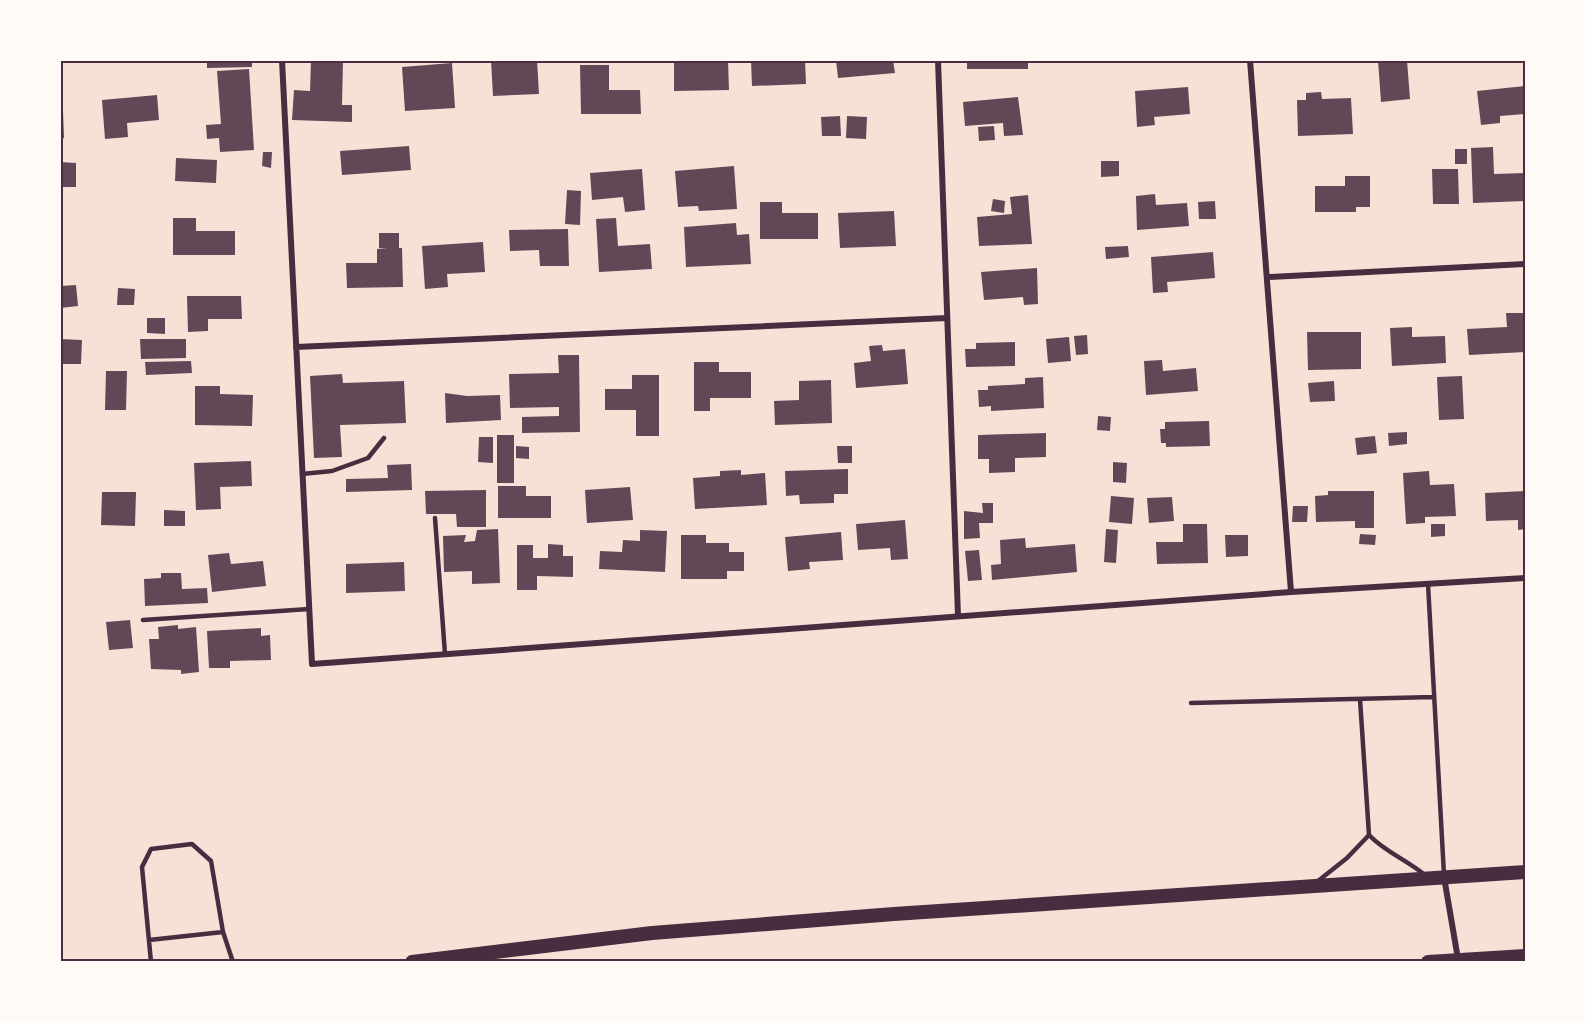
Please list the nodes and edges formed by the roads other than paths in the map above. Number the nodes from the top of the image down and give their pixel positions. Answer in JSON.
{"nodes":[{"id":1,"x":282,"y":60,"type":"edge"},
{"id":2,"x":938,"y":60,"type":"edge"},
{"id":3,"x":1250,"y":60,"type":"edge"},
{"id":4,"x":1525,"y":264,"type":"edge"},
{"id":5,"x":1268,"y":277,"type":"junction"},
{"id":6,"x":947,"y":318,"type":"junction"},
{"id":7,"x":296,"y":347,"type":"junction"},
{"id":8,"x":384,"y":438,"type":"dead end"},
{"id":9,"x":302,"y":474,"type":"junction"},
{"id":10,"x":435,"y":518,"type":"dead end"},
{"id":11,"x":1525,"y":578,"type":"edge"},
{"id":12,"x":1428,"y":584,"type":"junction"},
{"id":13,"x":1292,"y":591,"type":"junction"},
{"id":14,"x":309,"y":609,"type":"junction"},
{"id":15,"x":958,"y":616,"type":"junction"},
{"id":16,"x":143,"y":620,"type":"dead end"},
{"id":17,"x":445,"y":654,"type":"junction"},
{"id":18,"x":1434,"y":697,"type":"junction"},
{"id":19,"x":1360,"y":699,"type":"junction"},
{"id":20,"x":1191,"y":703,"type":"dead end"},
{"id":21,"x":1369,"y":835,"type":"junction"},
{"id":22,"x":1525,"y":872,"type":"edge"},
{"id":23,"x":1444,"y":877,"type":"junction"},
{"id":24,"x":1429,"y":878,"type":"junction"},
{"id":25,"x":1314,"y":885,"type":"junction"},
{"id":26,"x":223,"y":932,"type":"junction"},
{"id":27,"x":149,"y":940,"type":"junction"},
{"id":28,"x":1525,"y":956,"type":"edge"},
{"id":29,"x":1502,"y":960,"type":"edge"},
{"id":30,"x":1458,"y":961,"type":"edge"},
{"id":31,"x":151,"y":962,"type":"edge"},
{"id":32,"x":233,"y":962,"type":"edge"},
{"id":33,"x":412,"y":962,"type":"edge"},
{"id":34,"x":1428,"y":962,"type":"edge"}],
"edges":[{"from":1,"to":7,"type":"street"},
{"from":2,"to":6,"type":"street"},
{"from":3,"to":5,"type":"street"},
{"from":4,"to":5,"type":"street"},
{"from":5,"to":13,"type":"street"},
{"from":6,"to":7,"type":"street"},
{"from":6,"to":15,"type":"street"},
{"from":7,"to":9,"type":"street"},
{"from":8,"to":9,"type":"lane"},
{"from":9,"to":14,"type":"street"},
{"from":10,"to":17,"type":"lane"},
{"from":11,"to":12,"type":"street"},
{"from":12,"to":13,"type":"street"},
{"from":12,"to":18,"type":"lane"},
{"from":13,"to":15,"type":"street"},
{"from":14,"to":16,"type":"lane"},
{"from":14,"to":17,"type":"street"},
{"from":15,"to":17,"type":"street"},
{"from":18,"to":19,"type":"lane"},
{"from":18,"to":23,"type":"lane"},
{"from":19,"to":20,"type":"lane"},
{"from":19,"to":21,"type":"lane"},
{"from":21,"to":24,"type":"lane"},
{"from":21,"to":25,"type":"lane"},
{"from":22,"to":23,"type":"main road"},
{"from":23,"to":24,"type":"main road"},
{"from":23,"to":30,"type":"street"},
{"from":24,"to":25,"type":"main road"},
{"from":25,"to":33,"type":"main road"},
{"from":26,"to":27,"type":"lane"},
{"from":26,"to":27,"type":"lane"},
{"from":26,"to":32,"type":"lane"},
{"from":27,"to":31,"type":"lane"},
{"from":28,"to":29,"type":"main road"},
{"from":29,"to":30,"type":"main road"},
{"from":30,"to":34,"type":"main road"}]}
